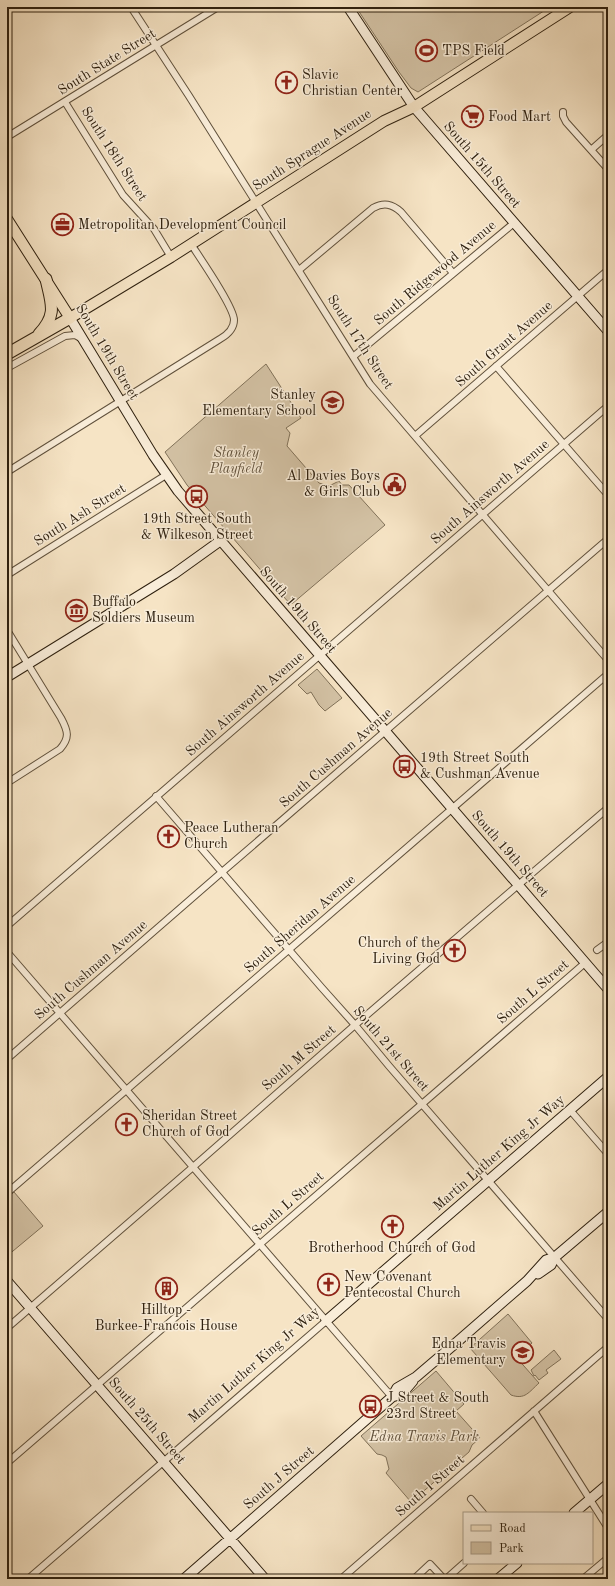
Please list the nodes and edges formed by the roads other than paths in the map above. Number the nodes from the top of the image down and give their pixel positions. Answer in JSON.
{"nodes":[{"id":1,"x":131,"y":7,"type":"edge"},
{"id":2,"x":218,"y":7,"type":"edge"},
{"id":3,"x":348,"y":7,"type":"edge"},
{"id":4,"x":566,"y":8,"type":"edge"},
{"id":5,"x":156,"y":46,"type":"junction"},
{"id":6,"x":65,"y":102,"type":"junction"},
{"id":7,"x":414,"y":107,"type":"junction"},
{"id":8,"x":563,"y":112,"type":"dead end"},
{"id":9,"x":608,"y":135,"type":"edge"},
{"id":10,"x":7,"y":137,"type":"edge"},
{"id":11,"x":591,"y":150,"type":"junction"},
{"id":12,"x":608,"y":169,"type":"edge"},
{"id":13,"x":256,"y":203,"type":"junction"},
{"id":14,"x":7,"y":219,"type":"edge"},
{"id":15,"x":514,"y":223,"type":"junction"},
{"id":16,"x":191,"y":244,"type":"junction"},
{"id":17,"x":172,"y":256,"type":"junction"},
{"id":18,"x":299,"y":270,"type":"junction"},
{"id":19,"x":608,"y":270,"type":"edge"},
{"id":20,"x":453,"y":273,"type":"junction"},
{"id":21,"x":46,"y":279,"type":"junction"},
{"id":22,"x":577,"y":296,"type":"junction"},
{"id":23,"x":70,"y":318,"type":"junction"},
{"id":24,"x":608,"y":331,"type":"edge"},
{"id":25,"x":34,"y":339,"type":"junction"},
{"id":26,"x":83,"y":339,"type":"junction"},
{"id":27,"x":7,"y":354,"type":"edge"},
{"id":28,"x":354,"y":356,"type":"junction"},
{"id":29,"x":496,"y":366,"type":"junction"},
{"id":30,"x":7,"y":368,"type":"edge"},
{"id":31,"x":120,"y":401,"type":"junction"},
{"id":32,"x":608,"y":406,"type":"edge"},
{"id":33,"x":415,"y":436,"type":"junction"},
{"id":34,"x":564,"y":444,"type":"junction"},
{"id":35,"x":7,"y":472,"type":"edge"},
{"id":36,"x":166,"y":475,"type":"junction"},
{"id":37,"x":608,"y":496,"type":"edge"},
{"id":38,"x":482,"y":515,"type":"junction"},
{"id":39,"x":608,"y":539,"type":"edge"},
{"id":40,"x":220,"y":541,"type":"junction"},
{"id":41,"x":7,"y":575,"type":"edge"},
{"id":42,"x":548,"y":591,"type":"junction"},
{"id":43,"x":7,"y":630,"type":"edge"},
{"id":44,"x":319,"y":655,"type":"junction"},
{"id":45,"x":608,"y":660,"type":"edge"},
{"id":46,"x":28,"y":664,"type":"junction"},
{"id":47,"x":608,"y":674,"type":"edge"},
{"id":48,"x":7,"y":677,"type":"edge"},
{"id":49,"x":385,"y":731,"type":"junction"},
{"id":50,"x":7,"y":783,"type":"edge"},
{"id":51,"x":156,"y":796,"type":"junction"},
{"id":52,"x":452,"y":808,"type":"junction"},
{"id":53,"x":608,"y":808,"type":"edge"},
{"id":54,"x":222,"y":872,"type":"junction"},
{"id":55,"x":518,"y":885,"type":"junction"},
{"id":56,"x":7,"y":926,"type":"edge"},
{"id":57,"x":608,"y":942,"type":"edge"},
{"id":58,"x":289,"y":949,"type":"junction"},
{"id":59,"x":597,"y":950,"type":"dead end"},
{"id":60,"x":7,"y":952,"type":"edge"},
{"id":61,"x":585,"y":963,"type":"junction"},
{"id":62,"x":608,"y":989,"type":"edge"},
{"id":63,"x":60,"y":1013,"type":"junction"},
{"id":64,"x":355,"y":1025,"type":"junction"},
{"id":65,"x":7,"y":1059,"type":"edge"},
{"id":66,"x":608,"y":1077,"type":"edge"},
{"id":67,"x":127,"y":1090,"type":"junction"},
{"id":68,"x":422,"y":1103,"type":"junction"},
{"id":69,"x":570,"y":1110,"type":"junction"},
{"id":70,"x":608,"y":1154,"type":"edge"},
{"id":71,"x":193,"y":1167,"type":"junction"},
{"id":72,"x":489,"y":1180,"type":"junction"},
{"id":73,"x":7,"y":1193,"type":"edge"},
{"id":74,"x":608,"y":1212,"type":"edge"},
{"id":75,"x":260,"y":1244,"type":"junction"},
{"id":76,"x":555,"y":1257,"type":"junction"},
{"id":77,"x":7,"y":1281,"type":"edge"},
{"id":78,"x":30,"y":1308,"type":"junction"},
{"id":79,"x":608,"y":1319,"type":"edge"},
{"id":80,"x":326,"y":1321,"type":"junction"},
{"id":81,"x":7,"y":1328,"type":"edge"},
{"id":82,"x":608,"y":1348,"type":"edge"},
{"id":83,"x":97,"y":1385,"type":"junction"},
{"id":84,"x":392,"y":1397,"type":"junction"},
{"id":85,"x":534,"y":1411,"type":"junction"},
{"id":86,"x":164,"y":1462,"type":"junction"},
{"id":87,"x":7,"y":1463,"type":"edge"},
{"id":88,"x":608,"y":1484,"type":"edge"},
{"id":89,"x":590,"y":1499,"type":"junction"},
{"id":90,"x":471,"y":1500,"type":"dead end"},
{"id":91,"x":482,"y":1512,"type":"edge"},
{"id":92,"x":575,"y":1512,"type":"edge"},
{"id":93,"x":608,"y":1528,"type":"edge"},
{"id":94,"x":230,"y":1539,"type":"junction"},
{"id":95,"x":608,"y":1558,"type":"edge"},
{"id":96,"x":463,"y":1564,"type":"edge"},
{"id":97,"x":516,"y":1564,"type":"edge"},
{"id":98,"x":28,"y":1579,"type":"edge"},
{"id":99,"x":184,"y":1579,"type":"edge"},
{"id":100,"x":265,"y":1579,"type":"edge"},
{"id":101,"x":341,"y":1579,"type":"edge"},
{"id":102,"x":414,"y":1579,"type":"edge"},
{"id":103,"x":445,"y":1579,"type":"edge"},
{"id":104,"x":498,"y":1579,"type":"edge"},
{"id":105,"x":583,"y":1579,"type":"edge"}],
"edges":[{"from":1,"to":5,"type":"street","name":"South 17th Street"},
{"from":2,"to":5,"type":"street","name":"South State Street"},
{"from":3,"to":7,"type":"street","name":"South 15th Street"},
{"from":4,"to":7,"type":"main road","name":"South Sprague Avenue"},
{"from":5,"to":6,"type":"street","name":"South State Street"},
{"from":5,"to":13,"type":"street","name":"South 17th Street"},
{"from":6,"to":10,"type":"street","name":"South State Street"},
{"from":6,"to":17,"type":"street","name":"South 18th Street"},
{"from":7,"to":13,"type":"main road","name":"South Sprague Avenue"},
{"from":7,"to":15,"type":"street","name":"South 15th Street"},
{"from":8,"to":11,"type":"street"},
{"from":9,"to":11,"type":"street"},
{"from":11,"to":12,"type":"street"},
{"from":13,"to":16,"type":"main road","name":"South Sprague Avenue"},
{"from":13,"to":18,"type":"street","name":"South 17th Street"},
{"from":14,"to":21,"type":"main road","name":"South 19th Street"},
{"from":15,"to":20,"type":"street","name":"South Ridgewood Avenue"},
{"from":15,"to":22,"type":"street","name":"South 15th Street"},
{"from":16,"to":17,"type":"main road","name":"South Sprague Avenue"},
{"from":16,"to":31,"type":"street"},
{"from":17,"to":23,"type":"main road","name":"South Sprague Avenue"},
{"from":18,"to":20,"type":"street"},
{"from":18,"to":28,"type":"street","name":"South 17th Street"},
{"from":19,"to":22,"type":"street","name":"South Grant Avenue"},
{"from":20,"to":28,"type":"street","name":"South Ridgewood Avenue"},
{"from":21,"to":23,"type":"main road","name":"South 19th Street"},
{"from":21,"to":25,"type":"highway"},
{"from":22,"to":24,"type":"street","name":"South 15th Street"},
{"from":22,"to":29,"type":"street","name":"South Grant Avenue"},
{"from":23,"to":25,"type":"highway"},
{"from":23,"to":26,"type":"street","name":"South 19th Street"},
{"from":25,"to":27,"type":"highway"},
{"from":26,"to":30,"type":"street"},
{"from":26,"to":31,"type":"street","name":"South 19th Street"},
{"from":28,"to":33,"type":"street","name":"South 17th Street"},
{"from":29,"to":33,"type":"street","name":"South Grant Avenue"},
{"from":29,"to":34,"type":"street"},
{"from":31,"to":35,"type":"street"},
{"from":31,"to":36,"type":"street","name":"South 19th Street"},
{"from":32,"to":34,"type":"street","name":"South Ainsworth Avenue"},
{"from":33,"to":38,"type":"street","name":"South 17th Street"},
{"from":34,"to":37,"type":"street"},
{"from":34,"to":38,"type":"street","name":"South Ainsworth Avenue"},
{"from":36,"to":40,"type":"street","name":"South 19th Street"},
{"from":36,"to":41,"type":"street","name":"South Ash Street"},
{"from":38,"to":42,"type":"street","name":"South 17th Street"},
{"from":38,"to":44,"type":"street","name":"South Ainsworth Avenue"},
{"from":39,"to":42,"type":"street","name":"South Cushman Avenue"},
{"from":40,"to":44,"type":"street","name":"South 19th Street"},
{"from":40,"to":46,"type":"street"},
{"from":42,"to":45,"type":"street","name":"South 17th Street"},
{"from":42,"to":49,"type":"street","name":"South Cushman Avenue"},
{"from":43,"to":46,"type":"street"},
{"from":44,"to":49,"type":"street","name":"South 19th Street"},
{"from":44,"to":51,"type":"street","name":"South Ainsworth Avenue"},
{"from":46,"to":48,"type":"street"},
{"from":46,"to":50,"type":"street"},
{"from":47,"to":52,"type":"street","name":"South Sheridan Avenue"},
{"from":49,"to":52,"type":"street","name":"South 19th Street"},
{"from":49,"to":54,"type":"street","name":"South Cushman Avenue"},
{"from":51,"to":54,"type":"street","name":"South 21st Street"},
{"from":51,"to":56,"type":"street","name":"South Ainsworth Avenue"},
{"from":52,"to":55,"type":"street","name":"South 19th Street"},
{"from":52,"to":58,"type":"street","name":"South Sheridan Avenue"},
{"from":53,"to":55,"type":"street","name":"South M Street"},
{"from":54,"to":58,"type":"street","name":"South 21st Street"},
{"from":54,"to":63,"type":"street","name":"South Cushman Avenue"},
{"from":55,"to":61,"type":"street","name":"South 19th Street"},
{"from":55,"to":64,"type":"street","name":"South M Street"},
{"from":57,"to":59,"type":"street"},
{"from":58,"to":64,"type":"street","name":"South 21st Street"},
{"from":58,"to":67,"type":"street","name":"South Sheridan Avenue"},
{"from":60,"to":63,"type":"street"},
{"from":61,"to":62,"type":"street","name":"South 19th Street"},
{"from":61,"to":68,"type":"street","name":"South L Street"},
{"from":63,"to":65,"type":"street","name":"South Cushman Avenue"},
{"from":63,"to":67,"type":"street"},
{"from":64,"to":68,"type":"street","name":"South 21st Street"},
{"from":64,"to":71,"type":"street","name":"South M Street"},
{"from":66,"to":69,"type":"street","name":"Martin Luther King Jr Way"},
{"from":67,"to":71,"type":"street"},
{"from":67,"to":73,"type":"street","name":"South Sheridan Avenue"},
{"from":68,"to":72,"type":"street","name":"South 21st Street"},
{"from":68,"to":75,"type":"street","name":"South L Street"},
{"from":69,"to":70,"type":"street"},
{"from":69,"to":72,"type":"street","name":"Martin Luther King Jr Way"},
{"from":71,"to":75,"type":"street"},
{"from":71,"to":78,"type":"street","name":"South M Street"},
{"from":72,"to":76,"type":"street","name":"South 21st Street"},
{"from":72,"to":80,"type":"street","name":"Martin Luther King Jr Way"},
{"from":74,"to":76,"type":"street","name":"South J Street"},
{"from":75,"to":80,"type":"street"},
{"from":75,"to":83,"type":"street","name":"South L Street"},
{"from":76,"to":79,"type":"street","name":"South 21st Street"},
{"from":76,"to":84,"type":"street","name":"South J Street"},
{"from":77,"to":78,"type":"street","name":"South 25th Street"},
{"from":78,"to":81,"type":"street","name":"South M Street"},
{"from":78,"to":83,"type":"street","name":"South 25th Street"},
{"from":80,"to":84,"type":"street"},
{"from":80,"to":86,"type":"street","name":"Martin Luther King Jr Way"},
{"from":82,"to":85,"type":"street","name":"South I Street"},
{"from":83,"to":86,"type":"street","name":"South 25th Street"},
{"from":83,"to":87,"type":"street","name":"South L Street"},
{"from":84,"to":94,"type":"street","name":"South J Street"},
{"from":85,"to":89,"type":"street"},
{"from":85,"to":101,"type":"street","name":"South I Street"},
{"from":86,"to":94,"type":"street","name":"South 25th Street"},
{"from":86,"to":98,"type":"street","name":"Martin Luther King Jr Way"},
{"from":88,"to":89,"type":"street"},
{"from":89,"to":92,"type":"street"},
{"from":89,"to":93,"type":"street"},
{"from":90,"to":91,"type":"street"},
{"from":94,"to":99,"type":"street","name":"South J Street"},
{"from":94,"to":100,"type":"street","name":"South 25th Street"},
{"from":95,"to":105,"type":"street"},
{"from":96,"to":103,"type":"street"},
{"from":97,"to":104,"type":"street"},
{"from":102,"to":103,"type":"street"}]}
